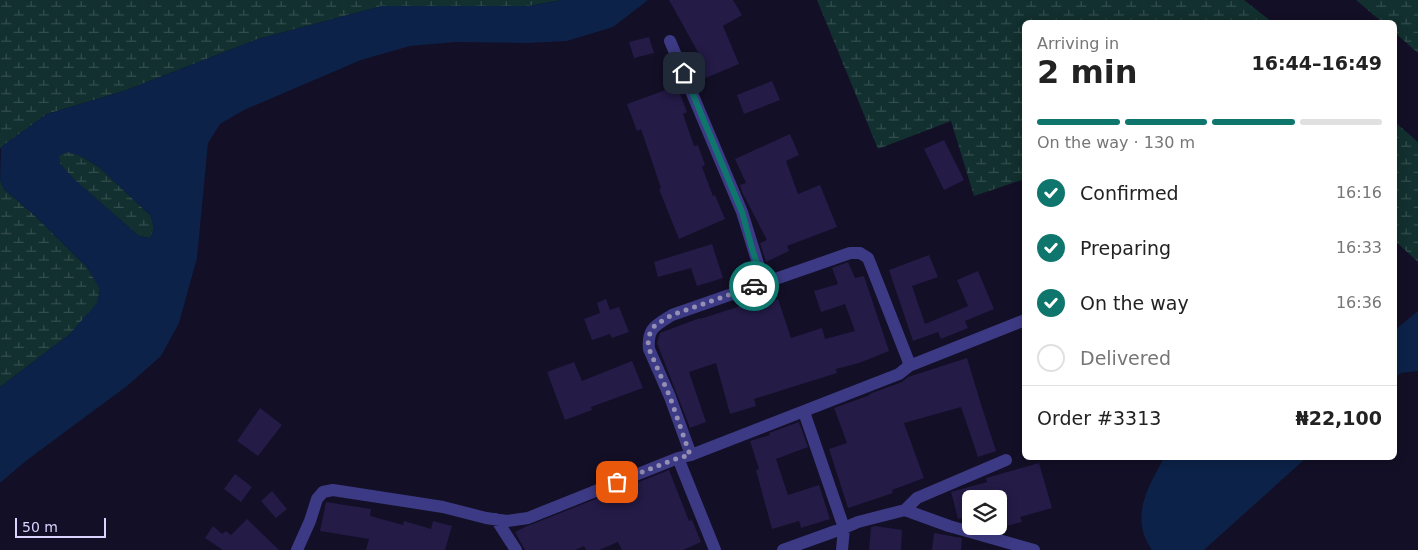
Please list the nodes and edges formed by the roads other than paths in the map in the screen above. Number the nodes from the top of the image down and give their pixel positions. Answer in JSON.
{"nodes":[{"id":1,"x":670,"y":41,"type":"dead end"},
{"id":2,"x":764,"y":283,"type":"junction"},
{"id":3,"x":1022,"y":321,"type":"edge"},
{"id":4,"x":909,"y":366,"type":"junction"},
{"id":5,"x":804,"y":412,"type":"junction"},
{"id":6,"x":684,"y":456,"type":"junction"},
{"id":7,"x":1006,"y":460,"type":"dead end"},
{"id":8,"x":905,"y":510,"type":"junction"},
{"id":9,"x":496,"y":520,"type":"junction"},
{"id":10,"x":844,"y":528,"type":"junction"},
{"id":11,"x":297,"y":550,"type":"edge"},
{"id":12,"x":516,"y":550,"type":"edge"},
{"id":13,"x":715,"y":550,"type":"edge"},
{"id":14,"x":783,"y":550,"type":"edge"},
{"id":15,"x":842,"y":550,"type":"edge"},
{"id":16,"x":1034,"y":550,"type":"edge"}],
"edges":[{"from":1,"to":2,"type":"street"},
{"from":2,"to":4,"type":"street"},
{"from":2,"to":6,"type":"street"},
{"from":3,"to":4,"type":"street"},
{"from":4,"to":5,"type":"street"},
{"from":5,"to":6,"type":"street"},
{"from":5,"to":10,"type":"street"},
{"from":6,"to":9,"type":"street"},
{"from":6,"to":13,"type":"street"},
{"from":7,"to":8,"type":"street"},
{"from":8,"to":10,"type":"street"},
{"from":8,"to":16,"type":"street"},
{"from":9,"to":11,"type":"street"},
{"from":9,"to":12,"type":"street"},
{"from":10,"to":14,"type":"street"},
{"from":10,"to":15,"type":"street"}]}
